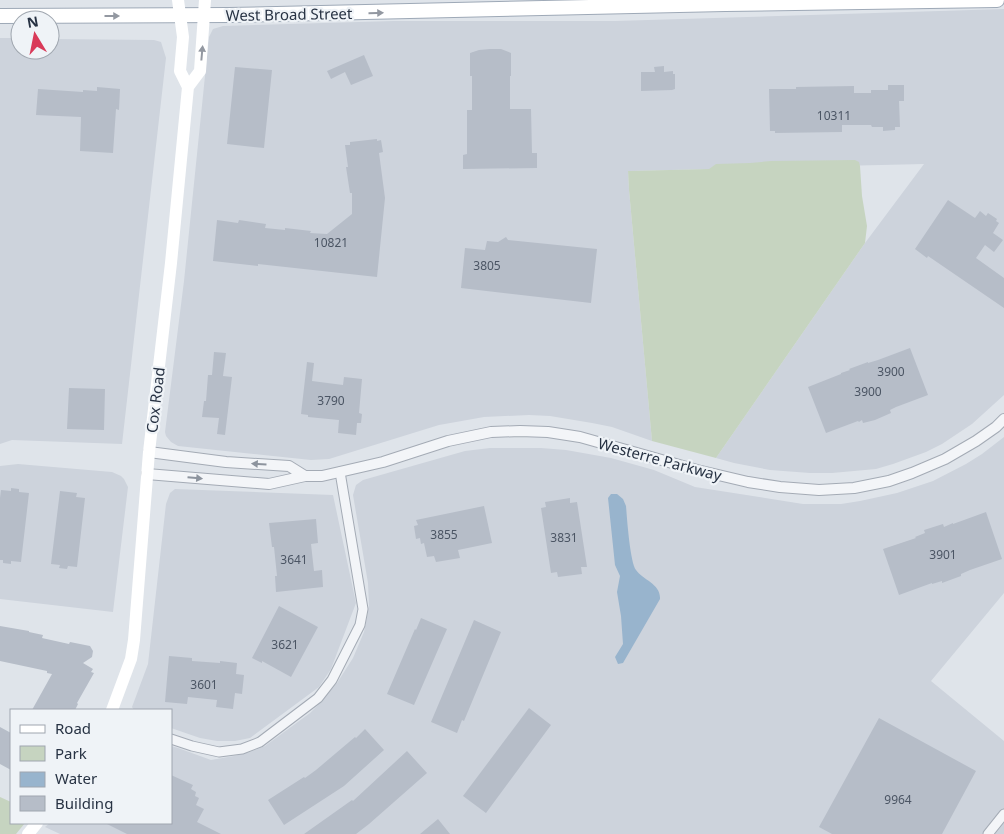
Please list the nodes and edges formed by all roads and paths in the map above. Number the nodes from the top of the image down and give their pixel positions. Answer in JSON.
{"nodes":[{"id":1,"x":178,"y":0,"type":"edge"},
{"id":2,"x":205,"y":0,"type":"edge"},
{"id":3,"x":997,"y":0,"type":"edge"},
{"id":4,"x":724,"y":2,"type":"edge"},
{"id":5,"x":0,"y":16,"type":"edge"},
{"id":6,"x":180,"y":16,"type":"junction"},
{"id":7,"x":204,"y":16,"type":"junction"},
{"id":8,"x":188,"y":87,"type":"junction"},
{"id":9,"x":1004,"y":419,"type":"edge"},
{"id":10,"x":149,"y":452,"type":"junction"},
{"id":11,"x":340,"y":472,"type":"junction"},
{"id":12,"x":147,"y":474,"type":"junction"},
{"id":13,"x":305,"y":476,"type":"junction"},
{"id":14,"x":112,"y":709,"type":"edge"},
{"id":15,"x":172,"y":739,"type":"edge"},
{"id":16,"x":1004,"y":814,"type":"edge"},
{"id":17,"x":988,"y":834,"type":"edge"}],
"edges":[{"from":1,"to":6,"type":"main road","name":"Cox Road"},
{"from":2,"to":7,"type":"main road","name":"Cox Road"},
{"from":3,"to":4,"type":"main road","name":"West Broad Street"},
{"from":7,"to":4,"type":"main road","name":"West Broad Street","one_way":true},
{"from":5,"to":6,"type":"main road","name":"West Broad Street","one_way":true},
{"from":6,"to":7,"type":"main road","name":"West Broad Street"},
{"from":6,"to":8,"type":"main road","name":"Cox Road"},
{"from":8,"to":7,"type":"main road","name":"Cox Road","one_way":true},
{"from":8,"to":10,"type":"main road","name":"Cox Road"},
{"from":9,"to":11,"type":"street","name":"Westerre Parkway"},
{"from":10,"to":12,"type":"main road","name":"Cox Road"},
{"from":13,"to":10,"type":"street","name":"Westerre Parkway","one_way":true},
{"from":11,"to":13,"type":"street","name":"Westerre Parkway"},
{"from":11,"to":15,"type":"street"},
{"from":12,"to":13,"type":"street","name":"Westerre Parkway","one_way":true},
{"from":12,"to":14,"type":"main road","name":"Cox Road"},
{"from":16,"to":17,"type":"street"}]}
